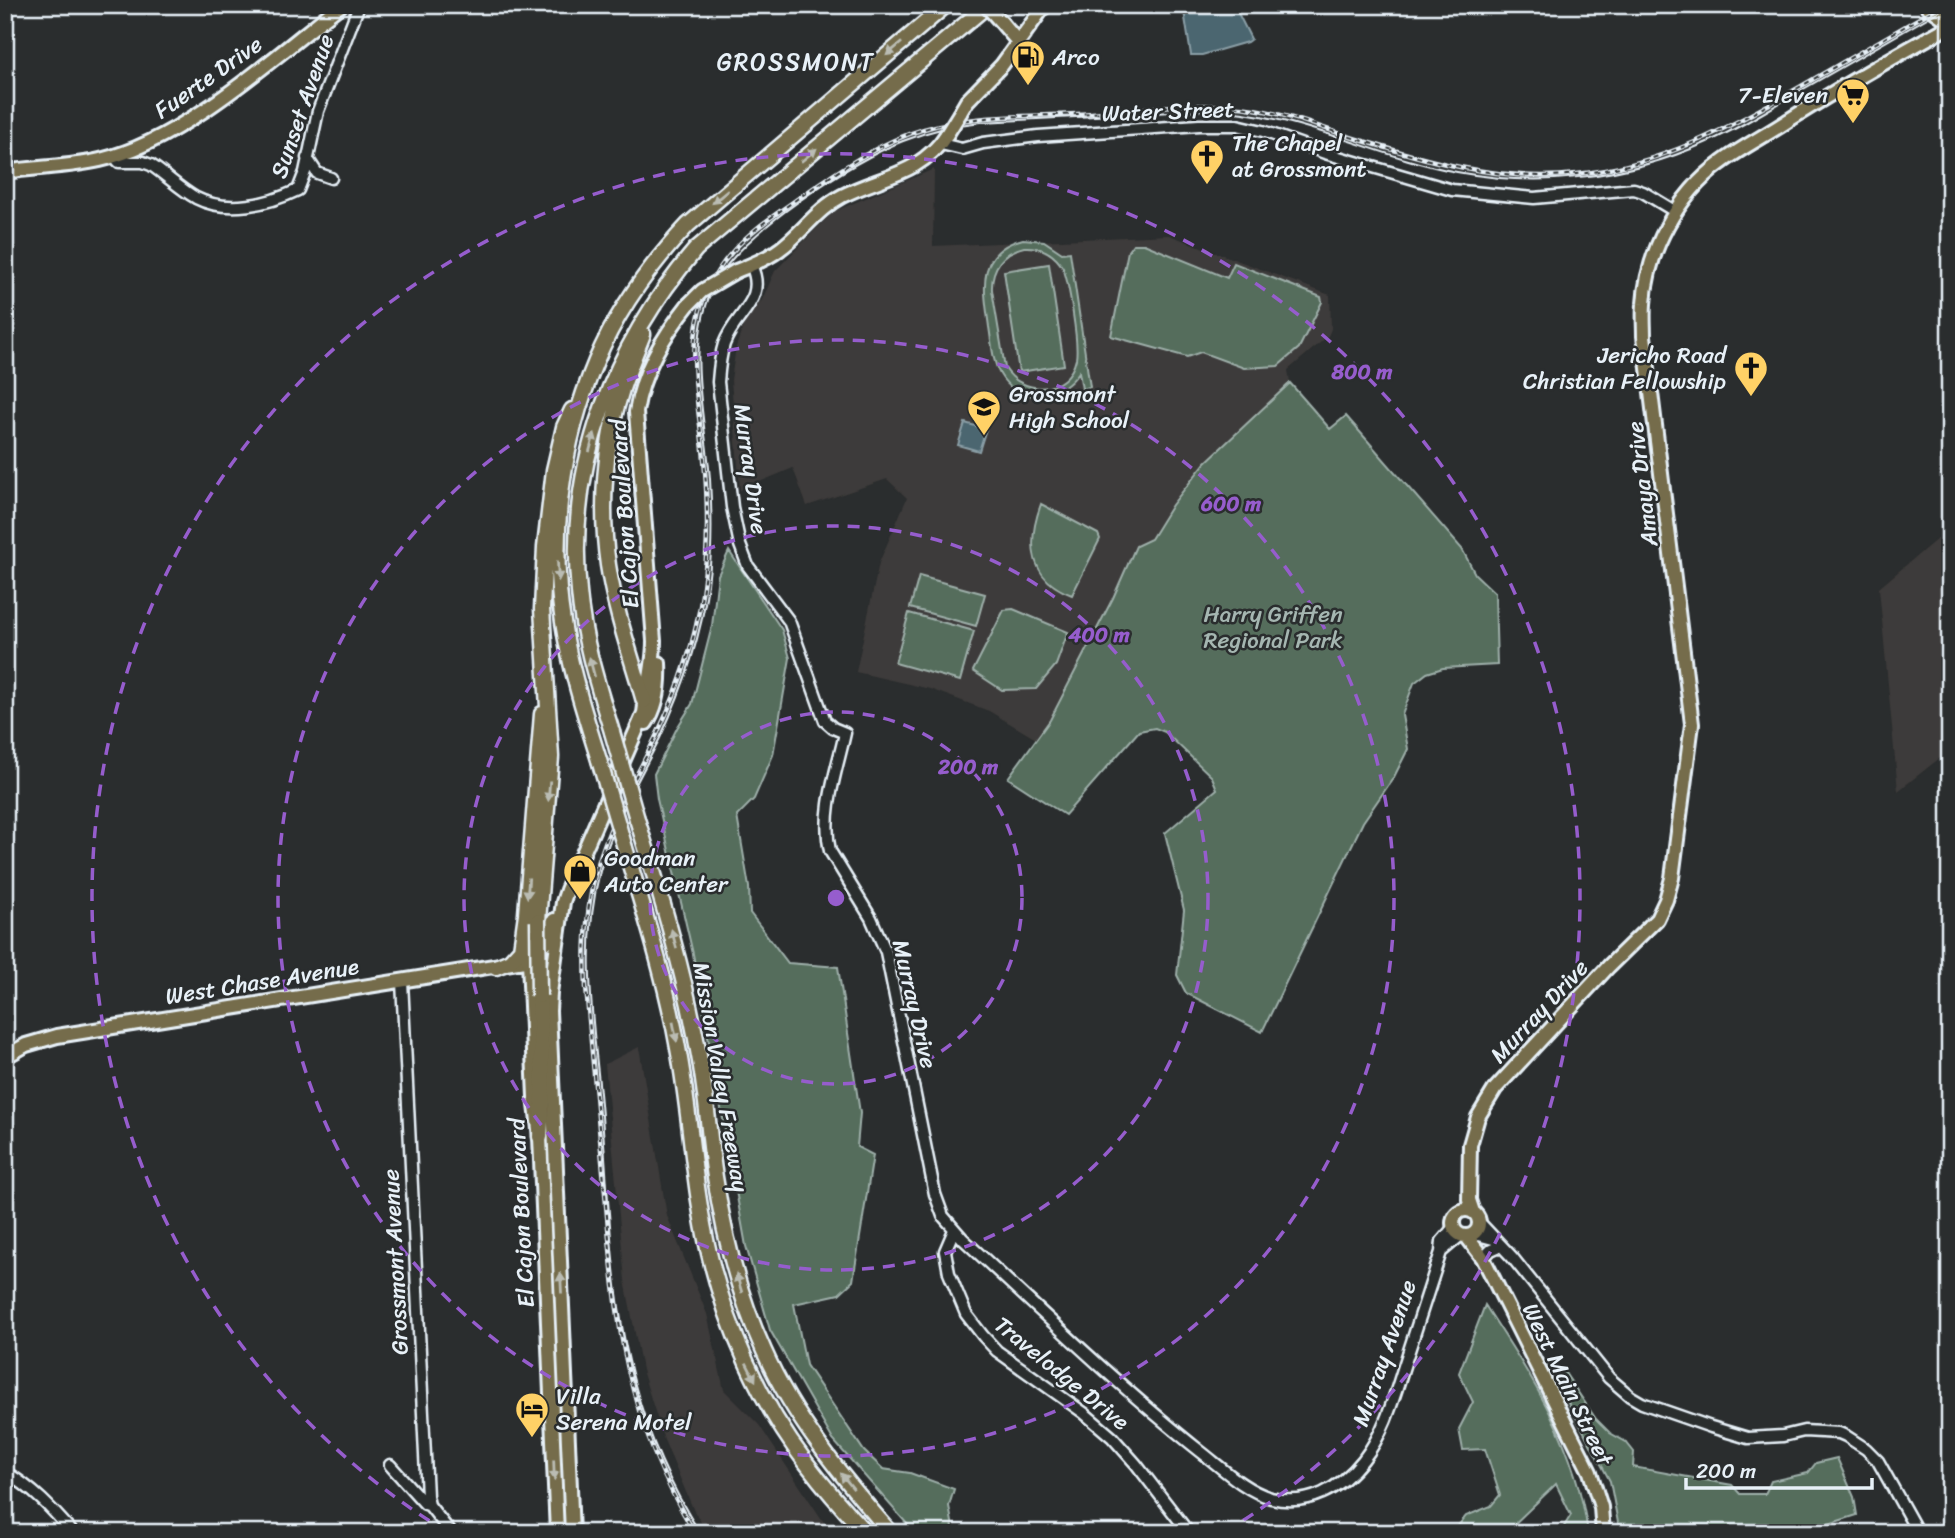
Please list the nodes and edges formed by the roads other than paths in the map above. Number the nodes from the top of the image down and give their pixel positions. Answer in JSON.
{"nodes":[{"id":1,"x":341,"y":5,"type":"edge"},
{"id":2,"x":359,"y":5,"type":"edge"},
{"id":3,"x":946,"y":5,"type":"edge"},
{"id":4,"x":987,"y":5,"type":"edge"},
{"id":5,"x":1045,"y":5,"type":"edge"},
{"id":6,"x":1926,"y":5,"type":"edge"},
{"id":7,"x":1950,"y":24,"type":"edge"},
{"id":8,"x":1019,"y":43,"type":"junction"},
{"id":9,"x":944,"y":139,"type":"junction"},
{"id":10,"x":114,"y":156,"type":"junction"},
{"id":11,"x":307,"y":158,"type":"junction"},
{"id":12,"x":5,"y":172,"type":"edge"},
{"id":13,"x":331,"y":178,"type":"dead end"},
{"id":14,"x":1676,"y":212,"type":"junction"},
{"id":15,"x":751,"y":265,"type":"junction"},
{"id":16,"x":654,"y":303,"type":"junction"},
{"id":17,"x":596,"y":361,"type":"junction"},
{"id":18,"x":654,"y":641,"type":"junction"},
{"id":19,"x":644,"y":701,"type":"junction"},
{"id":20,"x":634,"y":736,"type":"junction"},
{"id":21,"x":563,"y":902,"type":"junction"},
{"id":22,"x":532,"y":917,"type":"junction"},
{"id":23,"x":1657,"y":919,"type":"joint"},
{"id":24,"x":557,"y":942,"type":"junction"},
{"id":25,"x":529,"y":961,"type":"junction"},
{"id":26,"x":496,"y":967,"type":"junction"},
{"id":27,"x":402,"y":981,"type":"junction"},
{"id":28,"x":544,"y":994,"type":"junction"},
{"id":29,"x":5,"y":1057,"type":"edge"},
{"id":30,"x":540,"y":1137,"type":"junction"},
{"id":31,"x":1468,"y":1179,"type":"junction"},
{"id":32,"x":1469,"y":1229,"type":"junction"},
{"id":33,"x":954,"y":1230,"type":"junction"},
{"id":34,"x":1497,"y":1243,"type":"junction"},
{"id":35,"x":1483,"y":1258,"type":"junction"},
{"id":36,"x":390,"y":1465,"type":"dead end"},
{"id":37,"x":5,"y":1472,"type":"edge"},
{"id":38,"x":1328,"y":1492,"type":"joint"},
{"id":39,"x":429,"y":1505,"type":"junction"},
{"id":40,"x":73,"y":1533,"type":"edge"},
{"id":41,"x":451,"y":1533,"type":"edge"},
{"id":42,"x":557,"y":1533,"type":"edge"},
{"id":43,"x":572,"y":1533,"type":"edge"},
{"id":44,"x":866,"y":1533,"type":"edge"},
{"id":45,"x":891,"y":1533,"type":"edge"},
{"id":46,"x":1189,"y":1533,"type":"edge"},
{"id":47,"x":1603,"y":1533,"type":"edge"},
{"id":48,"x":1918,"y":1533,"type":"edge"}],
"edges":[{"from":1,"to":10,"type":"main road","name":"Fuerte Drive"},
{"from":2,"to":11,"type":"street","name":"Sunset Avenue"},
{"from":3,"to":17,"type":"highway","name":"Mission Valley Freeway","one_way":true},
{"from":4,"to":8,"type":"main road","bridge":true},
{"from":16,"to":4,"type":"highway","name":"Mission Valley Freeway","one_way":true},
{"from":5,"to":8,"type":"main road"},
{"from":6,"to":7,"type":"main road"},
{"from":7,"to":14,"type":"main road","name":"Amaya Drive"},
{"from":8,"to":9,"type":"main road","bridge":true},
{"from":9,"to":14,"type":"street","name":"Water Street"},
{"from":9,"to":15,"type":"main road"},
{"from":10,"to":11,"type":"street","name":"Sunset Avenue"},
{"from":10,"to":12,"type":"main road","name":"Fuerte Drive"},
{"from":11,"to":13,"type":"street"},
{"from":14,"to":23,"type":"main road","name":"Amaya Drive"},
{"from":15,"to":18,"type":"main road","name":"El Cajon Boulevard","bridge":true},
{"from":15,"to":33,"type":"street","name":"Murray Drive"},
{"from":16,"to":19,"type":"highway"},
{"from":45,"to":16,"type":"highway","name":"Mission Valley Freeway","one_way":true,"bridge":true},
{"from":17,"to":22,"type":"highway","one_way":true},
{"from":17,"to":44,"type":"highway","name":"Mission Valley Freeway","one_way":true,"bridge":true},
{"from":18,"to":19,"type":"main road","name":"El Cajon Boulevard"},
{"from":18,"to":20,"type":"main road","name":"El Cajon Boulevard"},
{"from":19,"to":20,"type":"main road","name":"El Cajon Boulevard"},
{"from":20,"to":21,"type":"main road","name":"El Cajon Boulevard"},
{"from":21,"to":24,"type":"main road","name":"El Cajon Boulevard"},
{"from":21,"to":25,"type":"main road","name":"El Cajon Boulevard"},
{"from":22,"to":25,"type":"highway"},
{"from":22,"to":26,"type":"highway"},
{"from":22,"to":28,"type":"highway","bridge":true},
{"from":23,"to":31,"type":"main road","name":"Murray Drive"},
{"from":24,"to":25,"type":"main road"},
{"from":24,"to":28,"type":"main road","name":"El Cajon Boulevard"},
{"from":25,"to":26,"type":"main road","name":"West Chase Avenue"},
{"from":25,"to":28,"type":"main road"},
{"from":25,"to":30,"type":"main road","name":"El Cajon Boulevard"},
{"from":26,"to":27,"type":"main road","name":"West Chase Avenue"},
{"from":27,"to":29,"type":"main road","name":"West Chase Avenue"},
{"from":27,"to":39,"type":"street","name":"Grossmont Avenue"},
{"from":28,"to":30,"type":"highway"},
{"from":43,"to":28,"type":"main road","name":"El Cajon Boulevard","one_way":true},
{"from":30,"to":42,"type":"main road","name":"El Cajon Boulevard","one_way":true},
{"from":31,"to":32,"type":"main road"},
{"from":31,"to":32,"type":"main road"},
{"from":32,"to":34,"type":"street"},
{"from":32,"to":35,"type":"main road","name":"West Main Street"},
{"from":32,"to":38,"type":"street","name":"Murray Avenue"},
{"from":33,"to":38,"type":"street","name":"Murray Drive"},
{"from":33,"to":46,"type":"street","name":"Travelodge Drive"},
{"from":34,"to":35,"type":"street"},
{"from":34,"to":48,"type":"street"},
{"from":35,"to":47,"type":"main road","name":"West Main Street"},
{"from":36,"to":39,"type":"street"},
{"from":37,"to":40,"type":"street"},
{"from":39,"to":41,"type":"street"}]}
